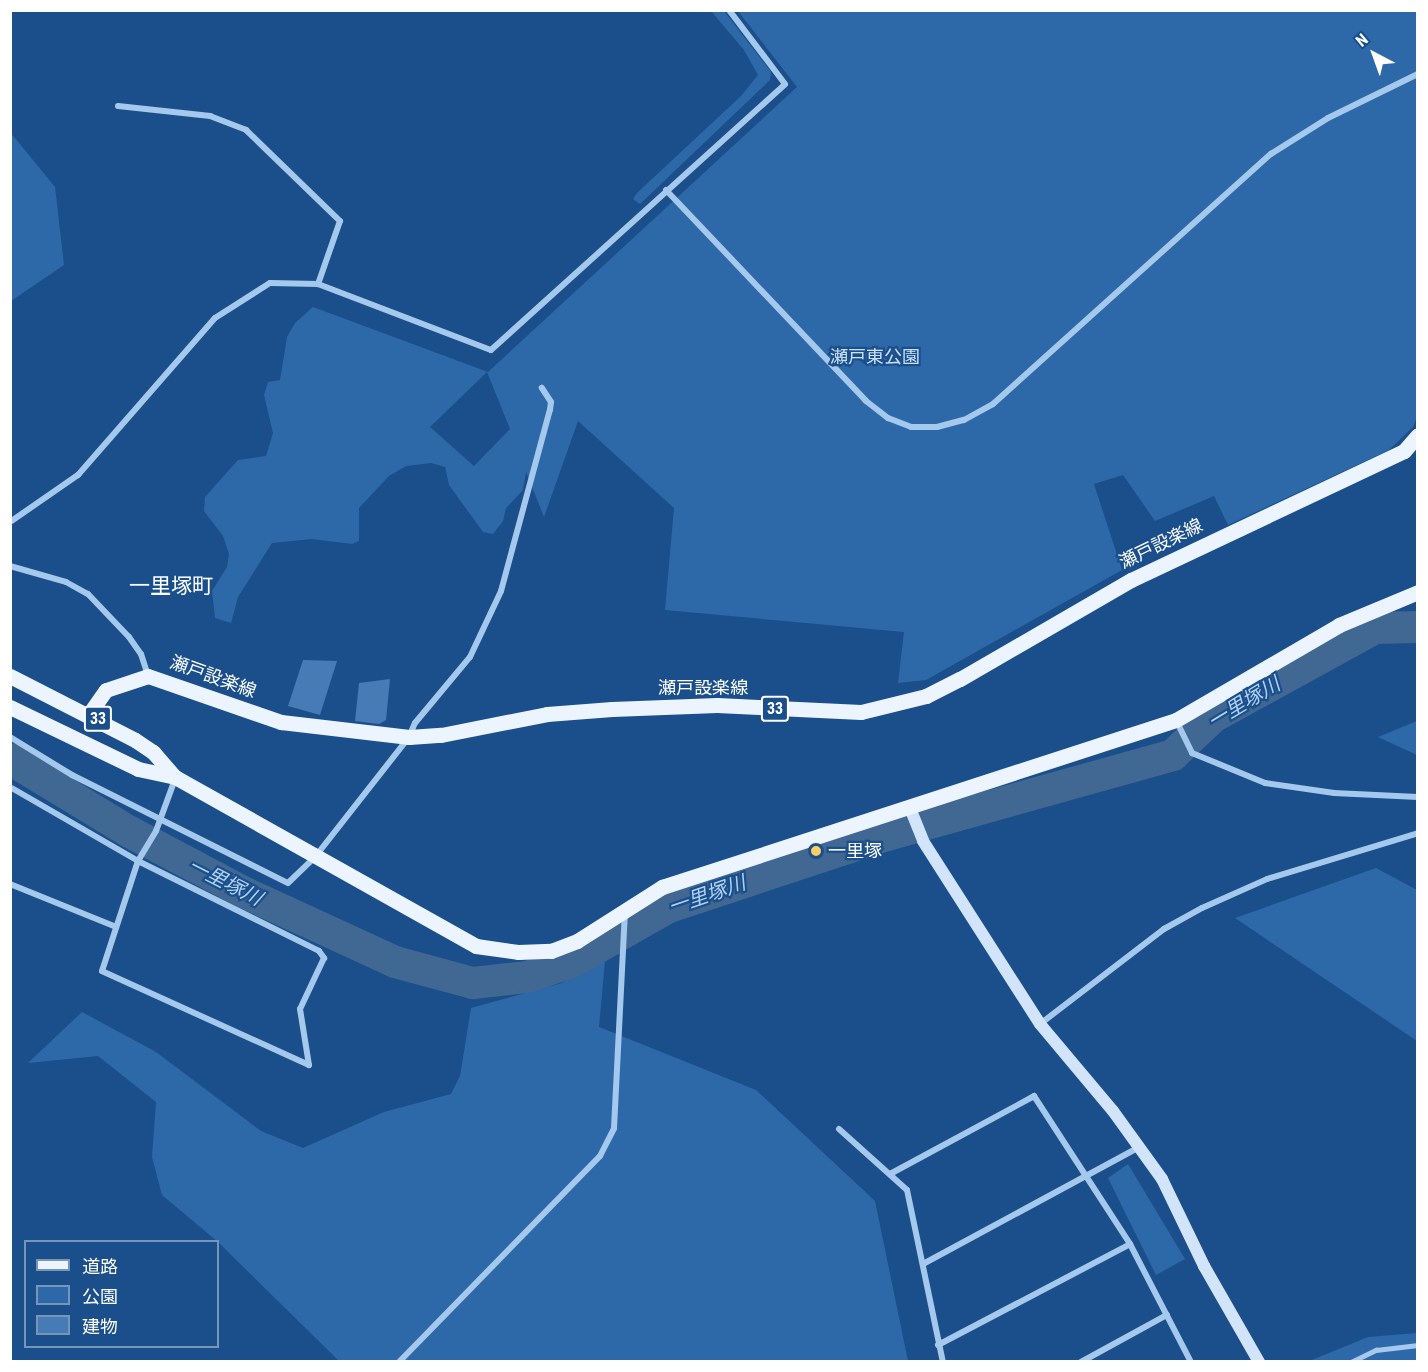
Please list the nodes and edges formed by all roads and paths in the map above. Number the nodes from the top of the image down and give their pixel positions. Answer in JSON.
{"nodes":[{"id":1,"x":729,"y":10,"type":"edge"},
{"id":2,"x":1418,"y":74,"type":"edge"},
{"id":3,"x":118,"y":106,"type":"dead end"},
{"id":4,"x":666,"y":190,"type":"junction"},
{"id":5,"x":318,"y":284,"type":"junction"},
{"id":6,"x":542,"y":388,"type":"dead end"},
{"id":7,"x":1418,"y":435,"type":"edge"},
{"id":8,"x":10,"y":522,"type":"edge"},
{"id":9,"x":10,"y":566,"type":"edge"},
{"id":10,"x":1418,"y":592,"type":"edge"},
{"id":11,"x":10,"y":676,"type":"edge"},
{"id":12,"x":148,"y":676,"type":"junction"},
{"id":13,"x":10,"y":707,"type":"edge"},
{"id":14,"x":89,"y":714,"type":"junction"},
{"id":15,"x":1177,"y":724,"type":"junction"},
{"id":16,"x":10,"y":737,"type":"edge"},
{"id":17,"x":409,"y":737,"type":"junction"},
{"id":18,"x":175,"y":777,"type":"junction"},
{"id":19,"x":10,"y":787,"type":"edge"},
{"id":20,"x":1418,"y":797,"type":"edge"},
{"id":21,"x":910,"y":808,"type":"junction"},
{"id":22,"x":160,"y":821,"type":"junction"},
{"id":23,"x":1418,"y":834,"type":"edge"},
{"id":24,"x":315,"y":857,"type":"junction"},
{"id":25,"x":141,"y":859,"type":"junction"},
{"id":26,"x":10,"y":884,"type":"edge"},
{"id":27,"x":625,"y":912,"type":"junction"},
{"id":28,"x":114,"y":926,"type":"junction"},
{"id":29,"x":1040,"y":1024,"type":"junction"},
{"id":30,"x":839,"y":1129,"type":"dead end"},
{"id":31,"x":1140,"y":1147,"type":"junction"},
{"id":32,"x":890,"y":1174,"type":"junction"},
{"id":33,"x":1089,"y":1176,"type":"junction"},
{"id":34,"x":1130,"y":1244,"type":"junction"},
{"id":35,"x":923,"y":1264,"type":"junction"},
{"id":36,"x":1167,"y":1315,"type":"junction"},
{"id":37,"x":938,"y":1345,"type":"junction"},
{"id":38,"x":1418,"y":1345,"type":"edge"},
{"id":39,"x":1259,"y":1361,"type":"edge"},
{"id":40,"x":399,"y":1362,"type":"edge"},
{"id":41,"x":943,"y":1362,"type":"edge"},
{"id":42,"x":1081,"y":1362,"type":"edge"},
{"id":43,"x":1191,"y":1362,"type":"edge"},
{"id":44,"x":1351,"y":1362,"type":"edge"}],
"edges":[{"from":1,"to":4,"type":"street"},
{"from":2,"to":4,"type":"street"},
{"from":3,"to":5,"type":"street"},
{"from":4,"to":5,"type":"street"},
{"from":5,"to":8,"type":"street"},
{"from":6,"to":17,"type":"street"},
{"from":7,"to":17,"type":"main road","name":"瀬戸設楽線","number":"33"},
{"from":9,"to":12,"type":"street"},
{"from":10,"to":15,"type":"main road","number":"33"},
{"from":11,"to":14,"type":"main road","number":"33"},
{"from":12,"to":14,"type":"main road","name":"瀬戸設楽線","number":"33"},
{"from":12,"to":17,"type":"main road","name":"瀬戸設楽線","number":"33"},
{"from":13,"to":18,"type":"main road","number":"33"},
{"from":14,"to":18,"type":"main road","number":"33"},
{"from":15,"to":20,"type":"street"},
{"from":15,"to":21,"type":"main road","number":"33"},
{"from":16,"to":22,"type":"street"},
{"from":17,"to":24,"type":"street"},
{"from":18,"to":22,"type":"street"},
{"from":18,"to":24,"type":"main road","number":"33"},
{"from":19,"to":25,"type":"street"},
{"from":21,"to":27,"type":"main road","number":"33"},
{"from":21,"to":29,"type":"street"},
{"from":22,"to":24,"type":"street"},
{"from":22,"to":25,"type":"street"},
{"from":23,"to":29,"type":"street"},
{"from":24,"to":27,"type":"main road","number":"33"},
{"from":25,"to":28,"type":"street"},
{"from":25,"to":28,"type":"street"},
{"from":26,"to":28,"type":"street"},
{"from":27,"to":40,"type":"street"},
{"from":29,"to":31,"type":"street"},
{"from":30,"to":32,"type":"street"},
{"from":31,"to":33,"type":"street"},
{"from":31,"to":39,"type":"street"},
{"from":32,"to":33,"type":"street"},
{"from":32,"to":35,"type":"street"},
{"from":33,"to":34,"type":"street"},
{"from":33,"to":35,"type":"street"},
{"from":34,"to":36,"type":"street"},
{"from":34,"to":37,"type":"street"},
{"from":35,"to":37,"type":"street"},
{"from":36,"to":42,"type":"street"},
{"from":36,"to":43,"type":"street"},
{"from":37,"to":41,"type":"street"},
{"from":38,"to":44,"type":"lane"}]}
